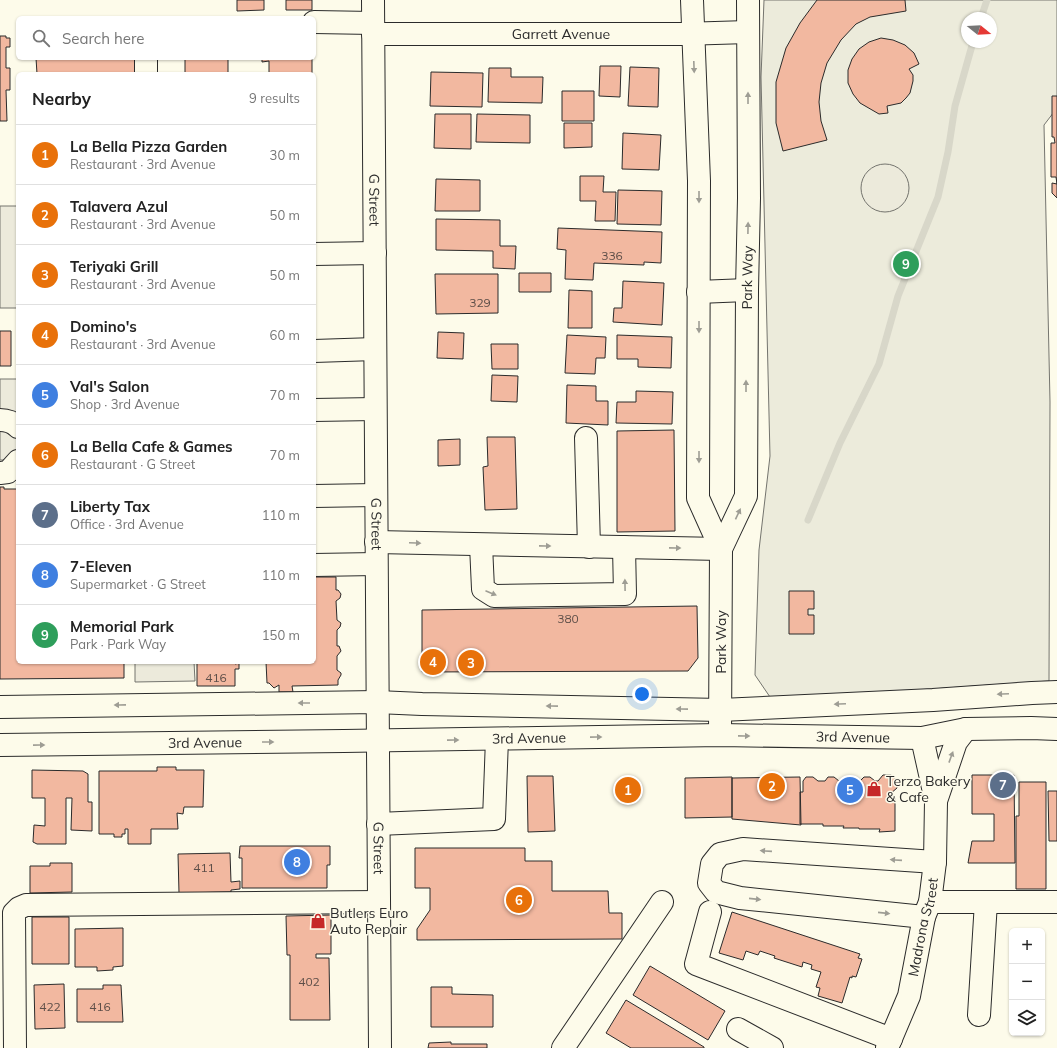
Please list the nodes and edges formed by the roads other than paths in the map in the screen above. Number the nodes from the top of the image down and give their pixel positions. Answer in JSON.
{"nodes":[{"id":1,"x":373,"y":0,"type":"edge"},
{"id":2,"x":692,"y":0,"type":"edge"},
{"id":3,"x":748,"y":0,"type":"edge"},
{"id":4,"x":316,"y":22,"type":"edge"},
{"id":5,"x":373,"y":28,"type":"junction"},
{"id":6,"x":748,"y":32,"type":"junction"},
{"id":7,"x":693,"y":34,"type":"junction"},
{"id":8,"x":146,"y":60,"type":"edge"},
{"id":9,"x":146,"y":72,"type":"edge"},
{"id":10,"x":375,"y":253,"type":"junction"},
{"id":11,"x":316,"y":254,"type":"edge"},
{"id":12,"x":747,"y":290,"type":"junction"},
{"id":13,"x":698,"y":292,"type":"junction"},
{"id":14,"x":375,"y":349,"type":"junction"},
{"id":15,"x":316,"y":350,"type":"edge"},
{"id":16,"x":375,"y":409,"type":"junction"},
{"id":17,"x":316,"y":410,"type":"edge"},
{"id":18,"x":0,"y":420,"type":"edge"},
{"id":19,"x":16,"y":425,"type":"edge"},
{"id":20,"x":586,"y":438,"type":"dead end"},
{"id":21,"x":16,"y":463,"type":"edge"},
{"id":22,"x":0,"y":473,"type":"edge"},
{"id":23,"x":376,"y":495,"type":"junction"},
{"id":24,"x":316,"y":496,"type":"edge"},
{"id":25,"x":376,"y":542,"type":"junction"},
{"id":26,"x":481,"y":545,"type":"junction"},
{"id":27,"x":589,"y":547,"type":"junction"},
{"id":28,"x":624,"y":547,"type":"junction"},
{"id":29,"x":721,"y":549,"type":"junction"},
{"id":30,"x":376,"y":564,"type":"junction"},
{"id":31,"x":316,"y":565,"type":"edge"},
{"id":32,"x":1057,"y":692,"type":"edge"},
{"id":33,"x":377,"y":702,"type":"junction"},
{"id":34,"x":0,"y":707,"type":"edge"},
{"id":35,"x":721,"y":710,"type":"junction"},
{"id":36,"x":1057,"y":716,"type":"edge"},
{"id":37,"x":966,"y":729,"type":"junction"},
{"id":38,"x":1047,"y":729,"type":"edge"},
{"id":39,"x":720,"y":735,"type":"junction"},
{"id":40,"x":922,"y":738,"type":"junction"},
{"id":41,"x":497,"y":739,"type":"junction"},
{"id":42,"x":378,"y":740,"type":"junction"},
{"id":43,"x":0,"y":745,"type":"edge"},
{"id":44,"x":936,"y":801,"type":"junction"},
{"id":45,"x":378,"y":824,"type":"junction"},
{"id":46,"x":935,"y":862,"type":"junction"},
{"id":47,"x":379,"y":902,"type":"junction"},
{"id":48,"x":662,"y":902,"type":"dead end"},
{"id":49,"x":986,"y":902,"type":"junction"},
{"id":50,"x":1057,"y":902,"type":"edge"},
{"id":51,"x":927,"y":909,"type":"junction"},
{"id":52,"x":710,"y":912,"type":"dead end"},
{"id":53,"x":979,"y":1015,"type":"dead end"},
{"id":54,"x":738,"y":1029,"type":"dead end"},
{"id":55,"x":889,"y":1043,"type":"edge"},
{"id":56,"x":16,"y":1048,"type":"edge"},
{"id":57,"x":380,"y":1048,"type":"edge"},
{"id":58,"x":562,"y":1048,"type":"edge"},
{"id":59,"x":772,"y":1048,"type":"edge"}],
"edges":[{"from":1,"to":5,"type":"street","name":"G Street"},
{"from":2,"to":7,"type":"street","name":"Park Way"},
{"from":3,"to":6,"type":"street","name":"Park Way"},
{"from":4,"to":5,"type":"street","name":"Garrett Avenue"},
{"from":5,"to":7,"type":"street","name":"Garrett Avenue"},
{"from":5,"to":10,"type":"street","name":"G Street"},
{"from":6,"to":7,"type":"street","name":"Garrett Avenue"},
{"from":12,"to":6,"type":"street","name":"Park Way","one_way":true},
{"from":7,"to":13,"type":"street","name":"Park Way","one_way":true},
{"from":8,"to":9,"type":"street"},
{"from":10,"to":11,"type":"street"},
{"from":10,"to":14,"type":"street","name":"G Street"},
{"from":12,"to":13,"type":"street"},
{"from":29,"to":12,"type":"street","name":"Park Way","one_way":true},
{"from":13,"to":29,"type":"street","name":"Park Way","one_way":true},
{"from":14,"to":15,"type":"street"},
{"from":14,"to":16,"type":"street","name":"G Street"},
{"from":16,"to":17,"type":"street"},
{"from":16,"to":23,"type":"street","name":"G Street"},
{"from":18,"to":19,"type":"street"},
{"from":20,"to":27,"type":"street"},
{"from":21,"to":22,"type":"street"},
{"from":23,"to":24,"type":"street"},
{"from":23,"to":25,"type":"street","name":"G Street"},
{"from":25,"to":26,"type":"street","one_way":true},
{"from":25,"to":30,"type":"street","name":"G Street"},
{"from":26,"to":27,"type":"street","one_way":true},
{"from":26,"to":28,"type":"street","one_way":true},
{"from":27,"to":28,"type":"street"},
{"from":28,"to":29,"type":"street","one_way":true},
{"from":29,"to":35,"type":"street","name":"Park Way"},
{"from":30,"to":31,"type":"street"},
{"from":30,"to":33,"type":"street","name":"G Street"},
{"from":32,"to":35,"type":"street","one_way":true},
{"from":33,"to":34,"type":"street","one_way":true},
{"from":35,"to":33,"type":"street","one_way":true},
{"from":33,"to":42,"type":"street","name":"G Street"},
{"from":35,"to":39,"type":"street","name":"Park Way"},
{"from":36,"to":38,"type":"street"},
{"from":37,"to":38,"type":"street","name":"3rd Avenue"},
{"from":37,"to":40,"type":"street","name":"3rd Avenue"},
{"from":44,"to":37,"type":"street","name":"Madrona Street","one_way":true},
{"from":39,"to":40,"type":"street","name":"3rd Avenue","one_way":true},
{"from":41,"to":39,"type":"street","name":"3rd Avenue","one_way":true},
{"from":40,"to":44,"type":"street","name":"Madrona Street"},
{"from":42,"to":41,"type":"street","name":"3rd Avenue","one_way":true},
{"from":41,"to":45,"type":"street"},
{"from":43,"to":42,"type":"street","name":"3rd Avenue","one_way":true},
{"from":42,"to":45,"type":"street","name":"G Street"},
{"from":44,"to":46,"type":"street","name":"Madrona Street"},
{"from":45,"to":47,"type":"street","name":"G Street"},
{"from":46,"to":51,"type":"street","name":"Madrona Street"},
{"from":46,"to":51,"type":"street","one_way":true},
{"from":47,"to":56,"type":"street"},
{"from":47,"to":57,"type":"street","name":"G Street"},
{"from":48,"to":58,"type":"street"},
{"from":49,"to":50,"type":"street"},
{"from":49,"to":51,"type":"street"},
{"from":49,"to":53,"type":"street"},
{"from":51,"to":55,"type":"street","name":"Madrona Street"},
{"from":52,"to":55,"type":"street"},
{"from":54,"to":59,"type":"street"}]}
